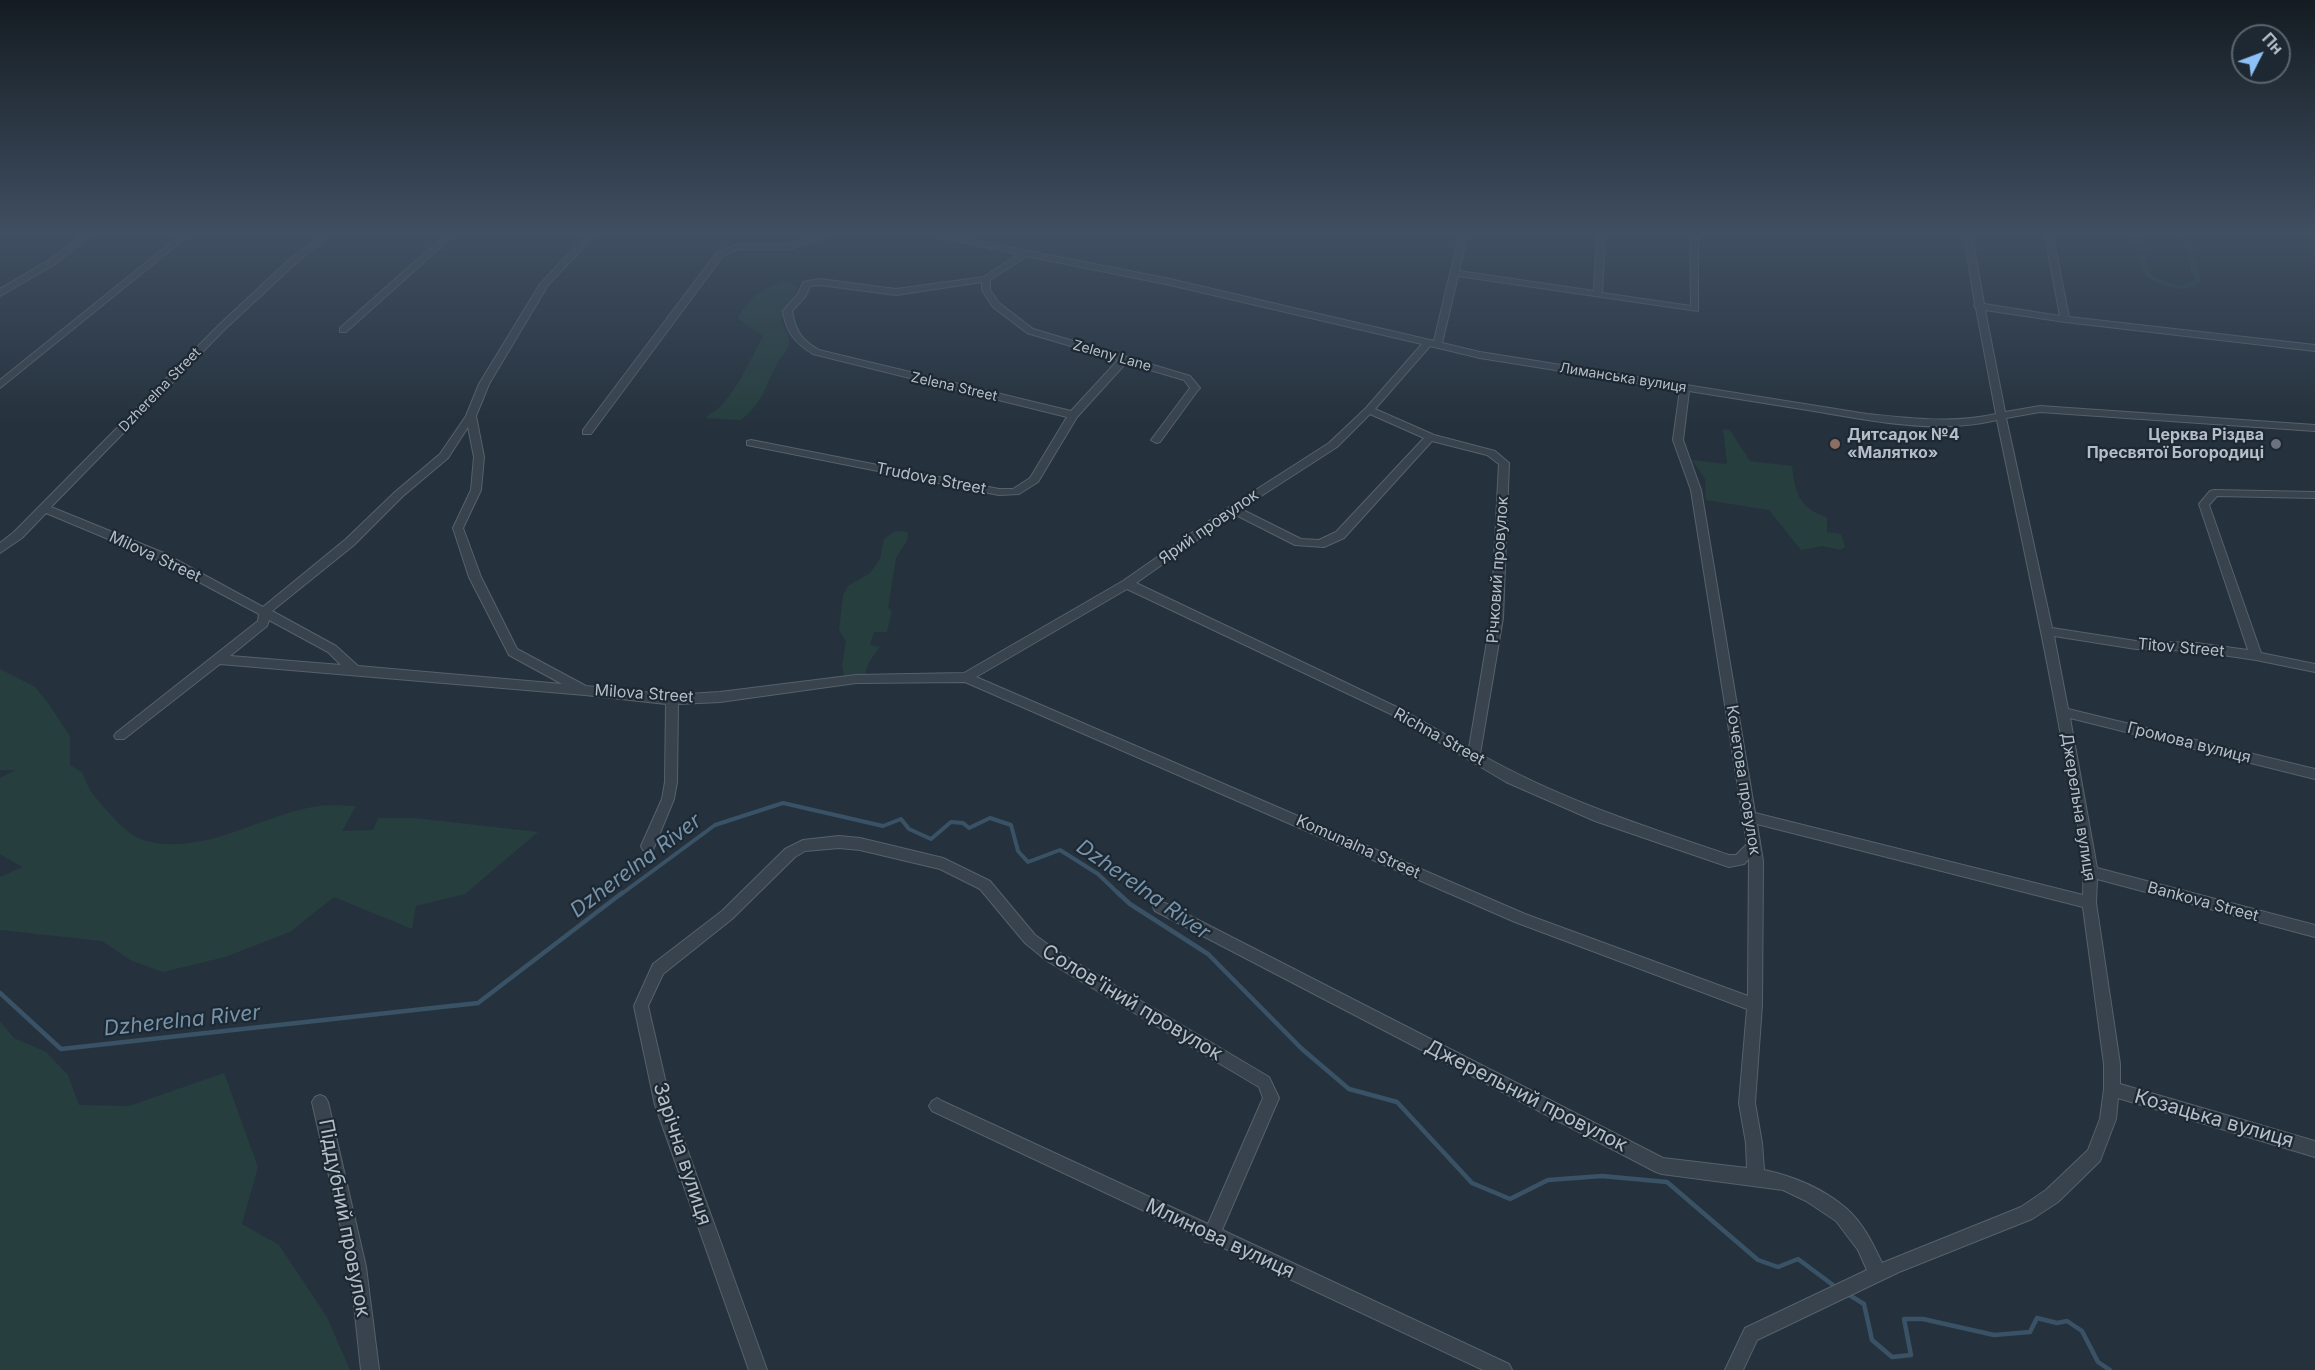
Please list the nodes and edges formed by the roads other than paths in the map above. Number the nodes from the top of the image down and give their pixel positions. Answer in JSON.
{"nodes":[{"id":1,"x":106,"y":300,"type":"edge"},
{"id":2,"x":251,"y":300,"type":"edge"},
{"id":3,"x":377,"y":300,"type":"edge"},
{"id":4,"x":534,"y":300,"type":"edge"},
{"id":5,"x":686,"y":300,"type":"edge"},
{"id":6,"x":797,"y":300,"type":"edge"},
{"id":7,"x":993,"y":300,"type":"edge"},
{"id":8,"x":1245,"y":300,"type":"edge"},
{"id":9,"x":1445,"y":300,"type":"edge"},
{"id":10,"x":1636,"y":300,"type":"edge"},
{"id":11,"x":1695,"y":300,"type":"edge"},
{"id":12,"x":1977,"y":300,"type":"edge"},
{"id":13,"x":2061,"y":300,"type":"edge"},
{"id":14,"x":1978,"y":306,"type":"junction"},
{"id":15,"x":2065,"y":319,"type":"junction"},
{"id":16,"x":343,"y":330,"type":"dead end"},
{"id":17,"x":1432,"y":345,"type":"junction"},
{"id":18,"x":2315,"y":348,"type":"edge"},
{"id":19,"x":1123,"y":360,"type":"junction"},
{"id":20,"x":0,"y":386,"type":"edge"},
{"id":21,"x":1685,"y":388,"type":"junction"},
{"id":22,"x":1369,"y":410,"type":"junction"},
{"id":23,"x":1073,"y":415,"type":"junction"},
{"id":24,"x":1999,"y":415,"type":"junction"},
{"id":25,"x":471,"y":416,"type":"junction"},
{"id":26,"x":2312,"y":427,"type":"edge"},
{"id":27,"x":587,"y":432,"type":"dead end"},
{"id":28,"x":1430,"y":437,"type":"junction"},
{"id":29,"x":2315,"y":439,"type":"edge"},
{"id":30,"x":1156,"y":440,"type":"dead end"},
{"id":31,"x":751,"y":443,"type":"dead end"},
{"id":32,"x":2315,"y":495,"type":"edge"},
{"id":33,"x":43,"y":508,"type":"junction"},
{"id":34,"x":1233,"y":509,"type":"junction"},
{"id":35,"x":0,"y":549,"type":"edge"},
{"id":36,"x":1127,"y":584,"type":"junction"},
{"id":37,"x":265,"y":611,"type":"junction"},
{"id":38,"x":2047,"y":631,"type":"junction"},
{"id":39,"x":2256,"y":656,"type":"junction"},
{"id":40,"x":217,"y":659,"type":"junction"},
{"id":41,"x":2315,"y":668,"type":"edge"},
{"id":42,"x":356,"y":672,"type":"junction"},
{"id":43,"x":966,"y":676,"type":"junction"},
{"id":44,"x":585,"y":690,"type":"junction"},
{"id":45,"x":672,"y":700,"type":"junction"},
{"id":46,"x":2063,"y":712,"type":"junction"},
{"id":47,"x":120,"y":736,"type":"dead end"},
{"id":48,"x":1474,"y":755,"type":"junction"},
{"id":49,"x":2315,"y":774,"type":"edge"},
{"id":50,"x":1750,"y":817,"type":"junction"},
{"id":51,"x":826,"y":843,"type":"joint"},
{"id":52,"x":648,"y":846,"type":"dead end"},
{"id":53,"x":1754,"y":846,"type":"junction"},
{"id":54,"x":2091,"y":872,"type":"junction"},
{"id":55,"x":2089,"y":903,"type":"junction"},
{"id":56,"x":1160,"y":907,"type":"dead end"},
{"id":57,"x":2315,"y":931,"type":"edge"},
{"id":58,"x":1755,"y":1005,"type":"junction"},
{"id":59,"x":2112,"y":1089,"type":"junction"},
{"id":60,"x":320,"y":1102,"type":"dead end"},
{"id":61,"x":937,"y":1107,"type":"dead end"},
{"id":62,"x":2315,"y":1149,"type":"edge"},
{"id":63,"x":1756,"y":1177,"type":"junction"},
{"id":64,"x":1211,"y":1236,"type":"junction"},
{"id":65,"x":1872,"y":1277,"type":"junction"},
{"id":66,"x":370,"y":1370,"type":"edge"},
{"id":67,"x":758,"y":1370,"type":"edge"},
{"id":68,"x":1503,"y":1370,"type":"edge"},
{"id":69,"x":1734,"y":1370,"type":"edge"}],
"edges":[{"from":1,"to":20,"type":"street"},
{"from":2,"to":33,"type":"street","name":"Dzherelna Street"},
{"from":3,"to":16,"type":"street"},
{"from":4,"to":25,"type":"street"},
{"from":5,"to":27,"type":"street"},
{"from":6,"to":23,"type":"street","name":"Zelena Street"},
{"from":7,"to":19,"type":"street","name":"Zeleny Lane"},
{"from":8,"to":17,"type":"street","name":"Лиманська вулиця"},
{"from":9,"to":17,"type":"street"},
{"from":10,"to":11,"type":"street"},
{"from":12,"to":14,"type":"street","name":"Джерельна вулиця"},
{"from":13,"to":15,"type":"street"},
{"from":14,"to":15,"type":"street"},
{"from":14,"to":24,"type":"street","name":"Джерельна вулиця"},
{"from":15,"to":18,"type":"street"},
{"from":17,"to":21,"type":"street","name":"Лиманська вулиця"},
{"from":17,"to":22,"type":"street","name":"Ярий провулок"},
{"from":19,"to":23,"type":"street"},
{"from":19,"to":30,"type":"street","name":"Zeleny Lane"},
{"from":21,"to":24,"type":"street","name":"Лиманська вулиця"},
{"from":21,"to":50,"type":"street","name":"Кочетова провулок"},
{"from":22,"to":28,"type":"street"},
{"from":22,"to":34,"type":"street","name":"Ярий провулок"},
{"from":23,"to":31,"type":"street","name":"Trudova Street"},
{"from":24,"to":26,"type":"street","name":"Лиманська вулиця"},
{"from":24,"to":38,"type":"street","name":"Джерельна вулиця"},
{"from":25,"to":37,"type":"street"},
{"from":25,"to":44,"type":"street"},
{"from":26,"to":29,"type":"street"},
{"from":28,"to":34,"type":"street"},
{"from":28,"to":48,"type":"street","name":"Річковий провулок"},
{"from":32,"to":39,"type":"street"},
{"from":33,"to":35,"type":"street","name":"Dzherelna Street"},
{"from":33,"to":37,"type":"street","name":"Milova Street"},
{"from":34,"to":36,"type":"street","name":"Ярий провулок"},
{"from":36,"to":43,"type":"street","name":"Ярий провулок"},
{"from":36,"to":48,"type":"street","name":"Richna Street"},
{"from":37,"to":40,"type":"street"},
{"from":37,"to":42,"type":"street","name":"Milova Street"},
{"from":38,"to":39,"type":"street","name":"Titov Street"},
{"from":38,"to":46,"type":"street","name":"Джерельна вулиця"},
{"from":39,"to":41,"type":"street","name":"Titov Street"},
{"from":40,"to":42,"type":"street","name":"Milova Street"},
{"from":40,"to":47,"type":"street"},
{"from":42,"to":44,"type":"street","name":"Milova Street"},
{"from":43,"to":45,"type":"street","name":"Milova Street"},
{"from":43,"to":58,"type":"street","name":"Komunalna Street"},
{"from":44,"to":45,"type":"street","name":"Milova Street"},
{"from":45,"to":52,"type":"street"},
{"from":46,"to":49,"type":"street","name":"Громова вулиця"},
{"from":46,"to":54,"type":"street","name":"Джерельна вулиця"},
{"from":48,"to":53,"type":"street","name":"Richna Street"},
{"from":50,"to":53,"type":"street","name":"Кочетова провулок"},
{"from":50,"to":55,"type":"street"},
{"from":51,"to":64,"type":"street","name":"Солов'їний провулок"},
{"from":51,"to":67,"type":"street","name":"Зарічна вулиця"},
{"from":53,"to":58,"type":"street","name":"Кочетова провулок"},
{"from":54,"to":55,"type":"street","name":"Джерельна вулиця"},
{"from":54,"to":57,"type":"street","name":"Bankova Street"},
{"from":55,"to":59,"type":"street","name":"Джерельна вулиця"},
{"from":56,"to":63,"type":"street","name":"Джерельний провулок"},
{"from":58,"to":63,"type":"street","name":"Кочетова провулок"},
{"from":59,"to":62,"type":"street","name":"Козацька вулиця"},
{"from":59,"to":65,"type":"street","name":"Джерельна вулиця"},
{"from":60,"to":66,"type":"street","name":"Піддубний провулок"},
{"from":61,"to":64,"type":"street","name":"Млинова вулиця"},
{"from":63,"to":65,"type":"street","name":"Джерельний провулок"},
{"from":64,"to":68,"type":"street","name":"Млинова вулиця"},
{"from":65,"to":69,"type":"street","name":"Джерельна вулиця"}]}
